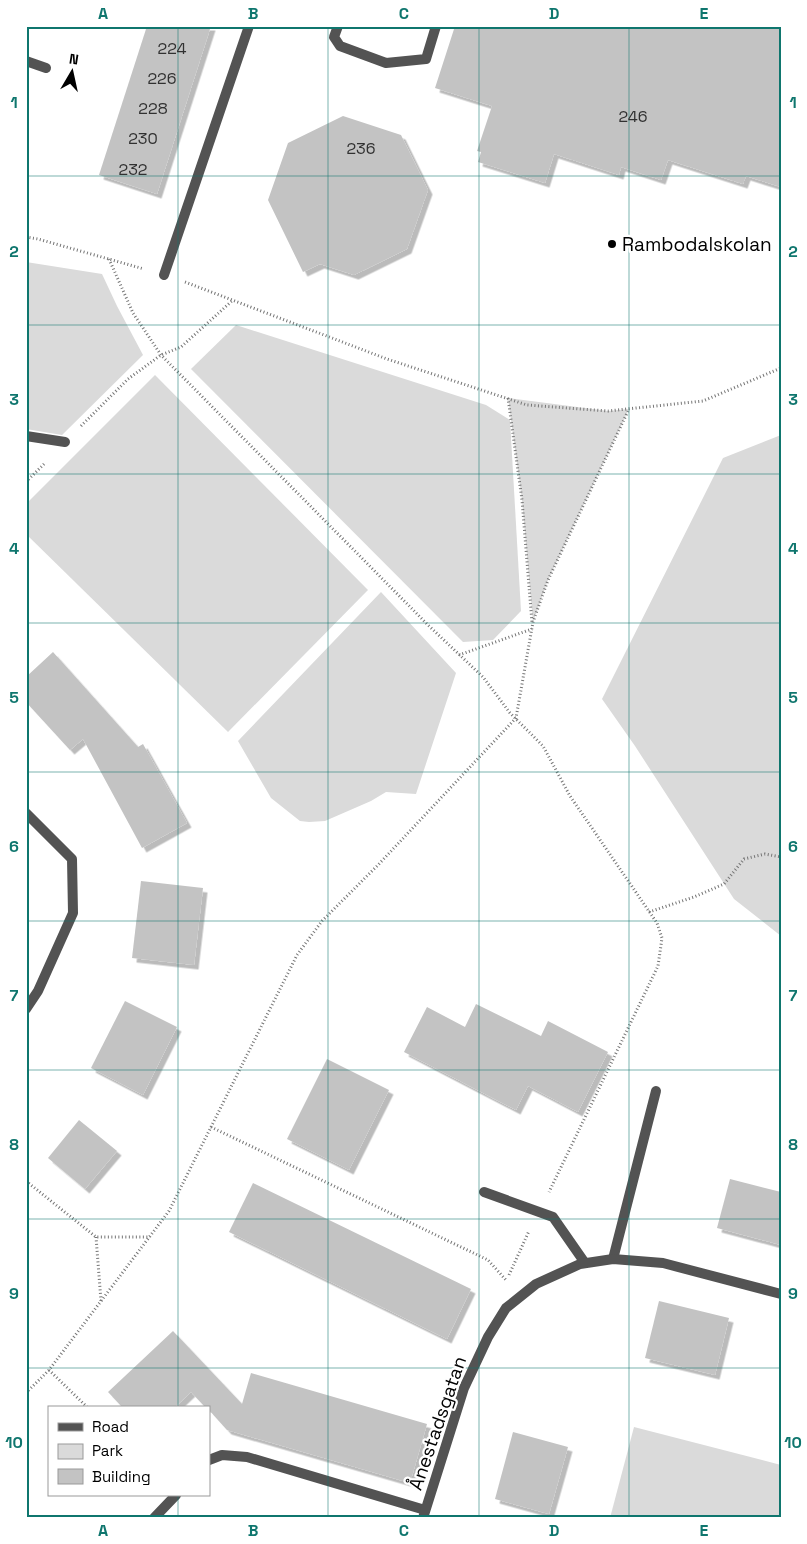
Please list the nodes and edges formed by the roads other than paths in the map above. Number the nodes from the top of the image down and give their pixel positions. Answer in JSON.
{"nodes":[{"id":1,"x":249,"y":26,"type":"edge"},
{"id":2,"x":338,"y":26,"type":"edge"},
{"id":3,"x":436,"y":26,"type":"edge"},
{"id":4,"x":26,"y":61,"type":"edge"},
{"id":5,"x":46,"y":68,"type":"dead end"},
{"id":6,"x":164,"y":274,"type":"road end"},
{"id":7,"x":26,"y":436,"type":"edge"},
{"id":8,"x":65,"y":442,"type":"road end"},
{"id":9,"x":26,"y":813,"type":"edge"},
{"id":10,"x":26,"y":1009,"type":"edge"},
{"id":11,"x":656,"y":1091,"type":"dead end"},
{"id":12,"x":484,"y":1192,"type":"dead end"},
{"id":13,"x":613,"y":1259,"type":"junction"},
{"id":14,"x":585,"y":1263,"type":"junction"},
{"id":15,"x":781,"y":1294,"type":"edge"},
{"id":16,"x":210,"y":1460,"type":"edge"},
{"id":17,"x":175,"y":1496,"type":"edge"},
{"id":18,"x":424,"y":1514,"type":"edge"},
{"id":19,"x":154,"y":1518,"type":"edge"}],
"edges":[{"from":1,"to":6,"type":"street"},
{"from":2,"to":3,"type":"street"},
{"from":4,"to":5,"type":"street"},
{"from":7,"to":8,"type":"street"},
{"from":9,"to":10,"type":"street"},
{"from":11,"to":13,"type":"street"},
{"from":12,"to":14,"type":"street"},
{"from":13,"to":14,"type":"street","name":"Ånestadsgatan"},
{"from":13,"to":15,"type":"street","name":"Ånestadsgatan"},
{"from":14,"to":18,"type":"street","name":"Ånestadsgatan"},
{"from":16,"to":18,"type":"street"},
{"from":17,"to":19,"type":"street"}]}
